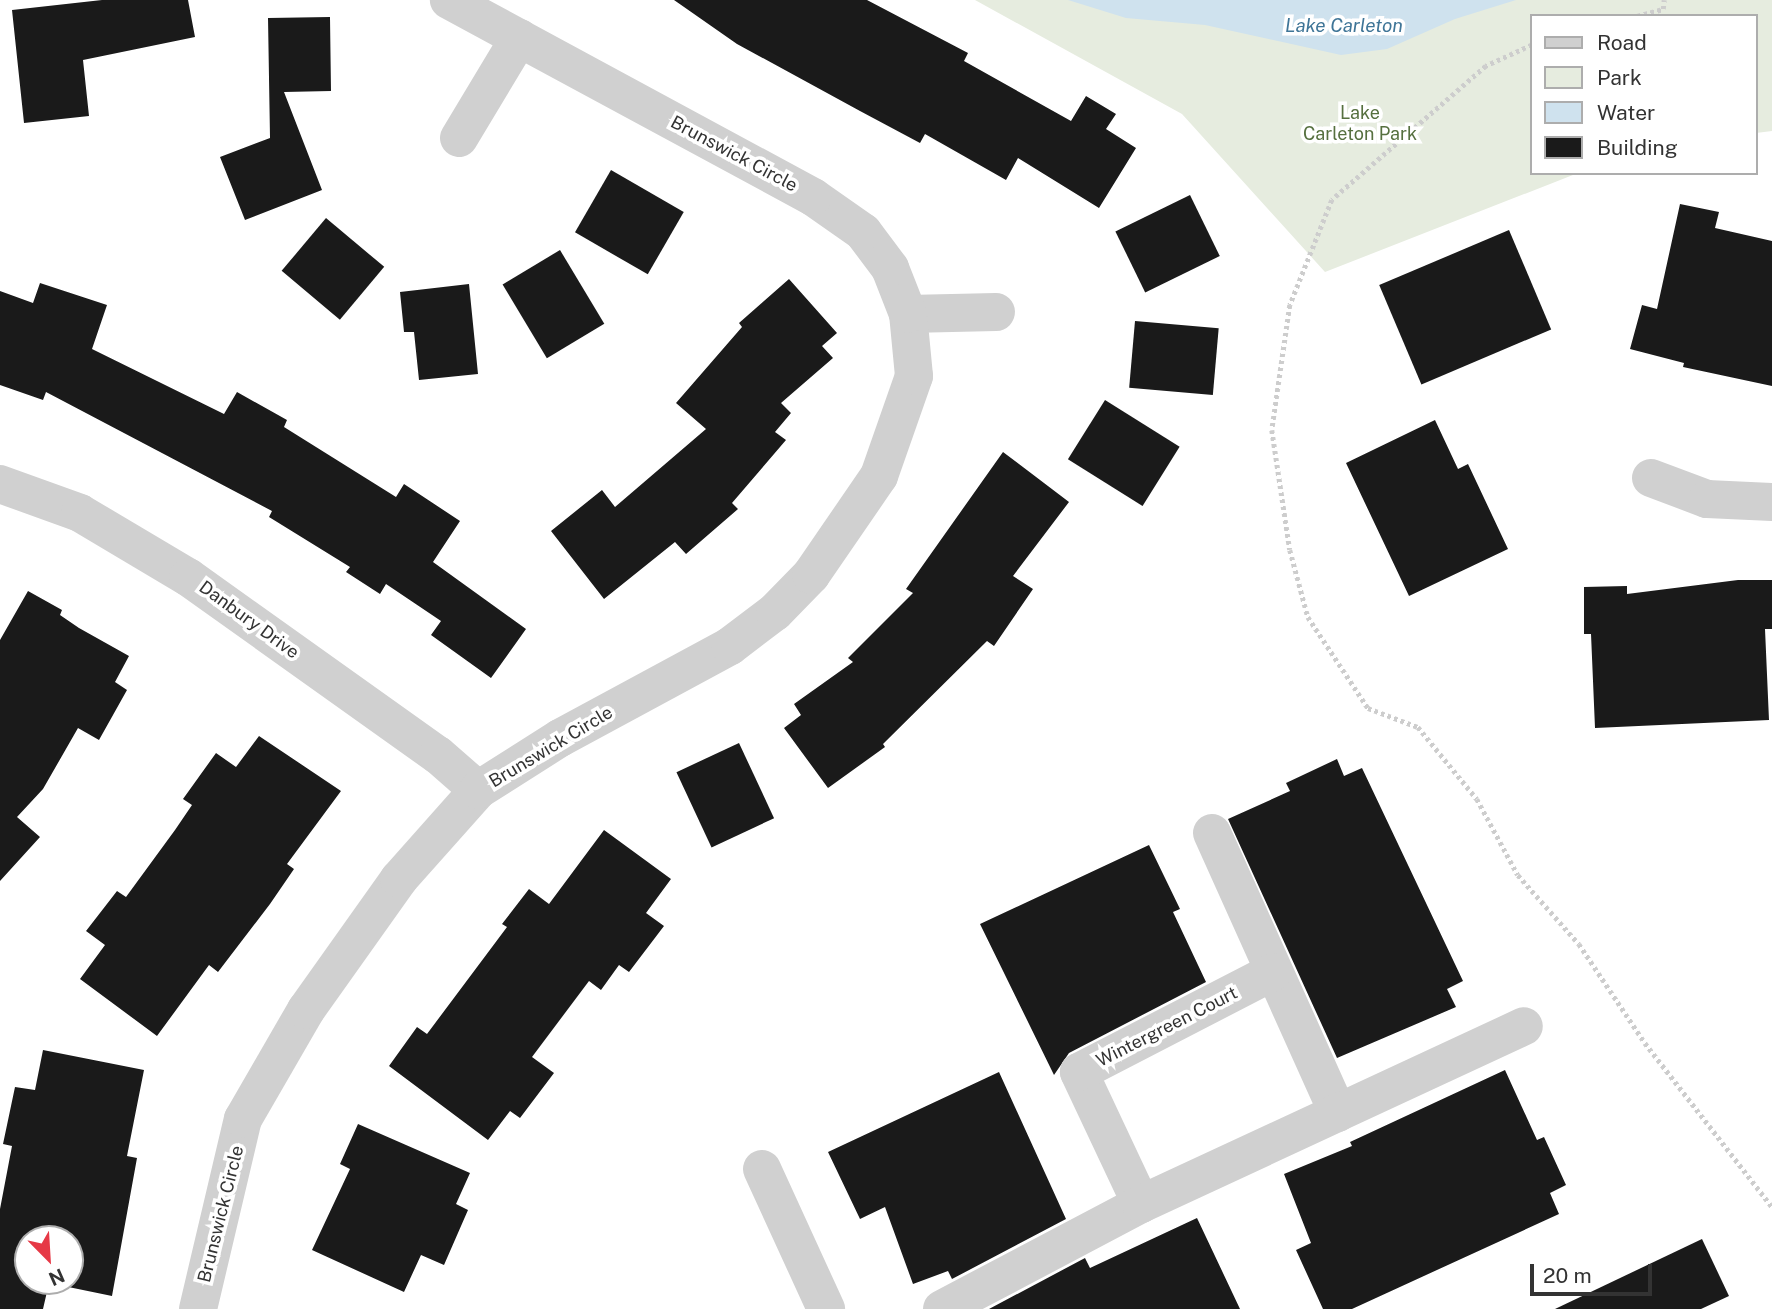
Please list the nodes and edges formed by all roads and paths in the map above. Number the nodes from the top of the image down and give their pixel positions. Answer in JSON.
{"nodes":[{"id":1,"x":450,"y":0,"type":"edge"},
{"id":2,"x":1664,"y":0,"type":"edge"},
{"id":3,"x":1644,"y":14,"type":"edge"},
{"id":4,"x":519,"y":38,"type":"junction"},
{"id":5,"x":1530,"y":46,"type":"edge"},
{"id":6,"x":459,"y":138,"type":"dead end"},
{"id":7,"x":996,"y":312,"type":"dead end"},
{"id":8,"x":908,"y":314,"type":"junction"},
{"id":9,"x":1651,"y":478,"type":"dead end"},
{"id":10,"x":0,"y":484,"type":"edge"},
{"id":11,"x":1772,"y":502,"type":"edge"},
{"id":12,"x":478,"y":790,"type":"junction"},
{"id":13,"x":1212,"y":833,"type":"dead end"},
{"id":14,"x":1273,"y":972,"type":"junction"},
{"id":15,"x":1524,"y":1026,"type":"dead end"},
{"id":16,"x":1338,"y":1113,"type":"junction"},
{"id":17,"x":762,"y":1168,"type":"dead end"},
{"id":18,"x":1141,"y":1204,"type":"junction"},
{"id":19,"x":1772,"y":1207,"type":"edge"},
{"id":20,"x":198,"y":1309,"type":"edge"},
{"id":21,"x":826,"y":1309,"type":"edge"},
{"id":22,"x":942,"y":1309,"type":"edge"}],
"edges":[{"from":1,"to":4,"type":"street","name":"Brunswick Circle"},
{"from":2,"to":3,"type":"path"},
{"from":4,"to":6,"type":"street"},
{"from":4,"to":8,"type":"street","name":"Brunswick Circle"},
{"from":5,"to":19,"type":"path"},
{"from":7,"to":8,"type":"street"},
{"from":8,"to":12,"type":"street","name":"Brunswick Circle"},
{"from":9,"to":11,"type":"street"},
{"from":10,"to":12,"type":"street","name":"Danbury Drive"},
{"from":12,"to":20,"type":"street","name":"Brunswick Circle"},
{"from":13,"to":14,"type":"street"},
{"from":14,"to":16,"type":"street"},
{"from":14,"to":18,"type":"street","name":"Wintergreen Court"},
{"from":15,"to":16,"type":"street"},
{"from":16,"to":18,"type":"street"},
{"from":17,"to":21,"type":"street"},
{"from":18,"to":22,"type":"street"}]}
